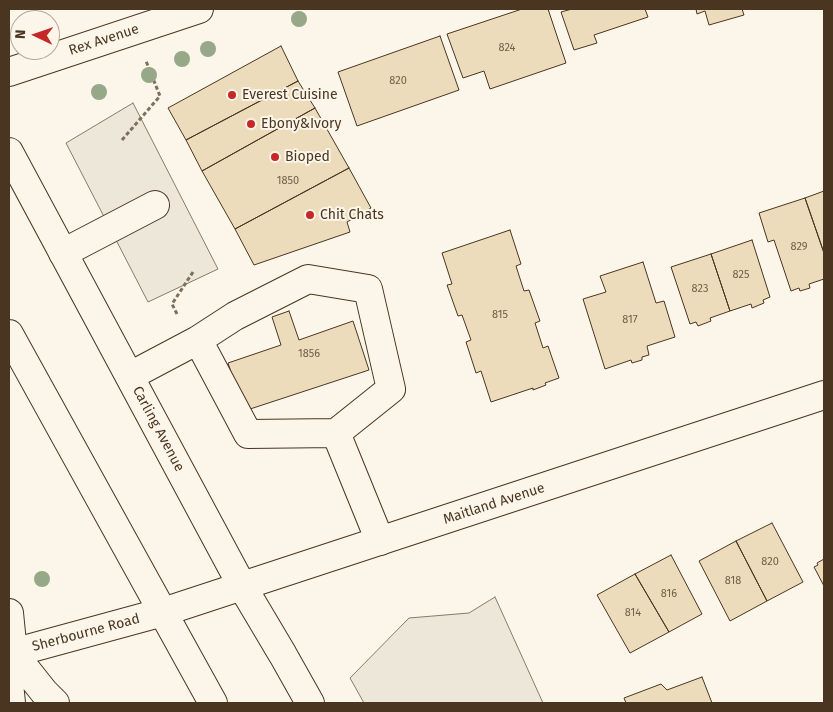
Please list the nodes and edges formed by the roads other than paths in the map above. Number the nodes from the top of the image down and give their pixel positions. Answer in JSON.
{"nodes":[{"id":1,"x":200,"y":9,"type":"edge"},
{"id":2,"x":9,"y":72,"type":"edge"},
{"id":3,"x":9,"y":152,"type":"edge"},
{"id":4,"x":155,"y":205,"type":"dead end"},
{"id":5,"x":63,"y":253,"type":"junction"},
{"id":6,"x":9,"y":334,"type":"edge"},
{"id":7,"x":198,"y":340,"type":"junction"},
{"id":8,"x":130,"y":376,"type":"junction"},
{"id":9,"x":824,"y":395,"type":"edge"},
{"id":10,"x":336,"y":433,"type":"junction"},
{"id":11,"x":380,"y":541,"type":"junction"},
{"id":12,"x":242,"y":586,"type":"junction"},
{"id":13,"x":163,"y":612,"type":"junction"},
{"id":14,"x":9,"y":613,"type":"edge"},
{"id":15,"x":11,"y":654,"type":"edge"},
{"id":16,"x":11,"y":703,"type":"edge"},
{"id":17,"x":55,"y":703,"type":"edge"},
{"id":18,"x":213,"y":703,"type":"edge"},
{"id":19,"x":310,"y":703,"type":"edge"}],
"edges":[{"from":1,"to":2,"type":"main road","name":"Rex Avenue"},
{"from":3,"to":5,"type":"main road","name":"Carling Avenue"},
{"from":4,"to":5,"type":"main road"},
{"from":5,"to":8,"type":"main road","name":"Carling Avenue"},
{"from":6,"to":13,"type":"main road"},
{"from":7,"to":8,"type":"main road"},
{"from":7,"to":10,"type":"main road"},
{"from":7,"to":10,"type":"main road"},
{"from":8,"to":12,"type":"main road","name":"Carling Avenue"},
{"from":9,"to":11,"type":"main road","name":"Maitland Avenue"},
{"from":10,"to":11,"type":"main road"},
{"from":11,"to":12,"type":"main road","name":"Maitland Avenue"},
{"from":12,"to":13,"type":"main road","name":"Maitland Avenue"},
{"from":12,"to":19,"type":"main road","name":"Carling Avenue"},
{"from":13,"to":15,"type":"main road","name":"Sherbourne Road"},
{"from":13,"to":18,"type":"main road"},
{"from":14,"to":15,"type":"main road"},
{"from":15,"to":16,"type":"main road"},
{"from":15,"to":17,"type":"main road"}]}
